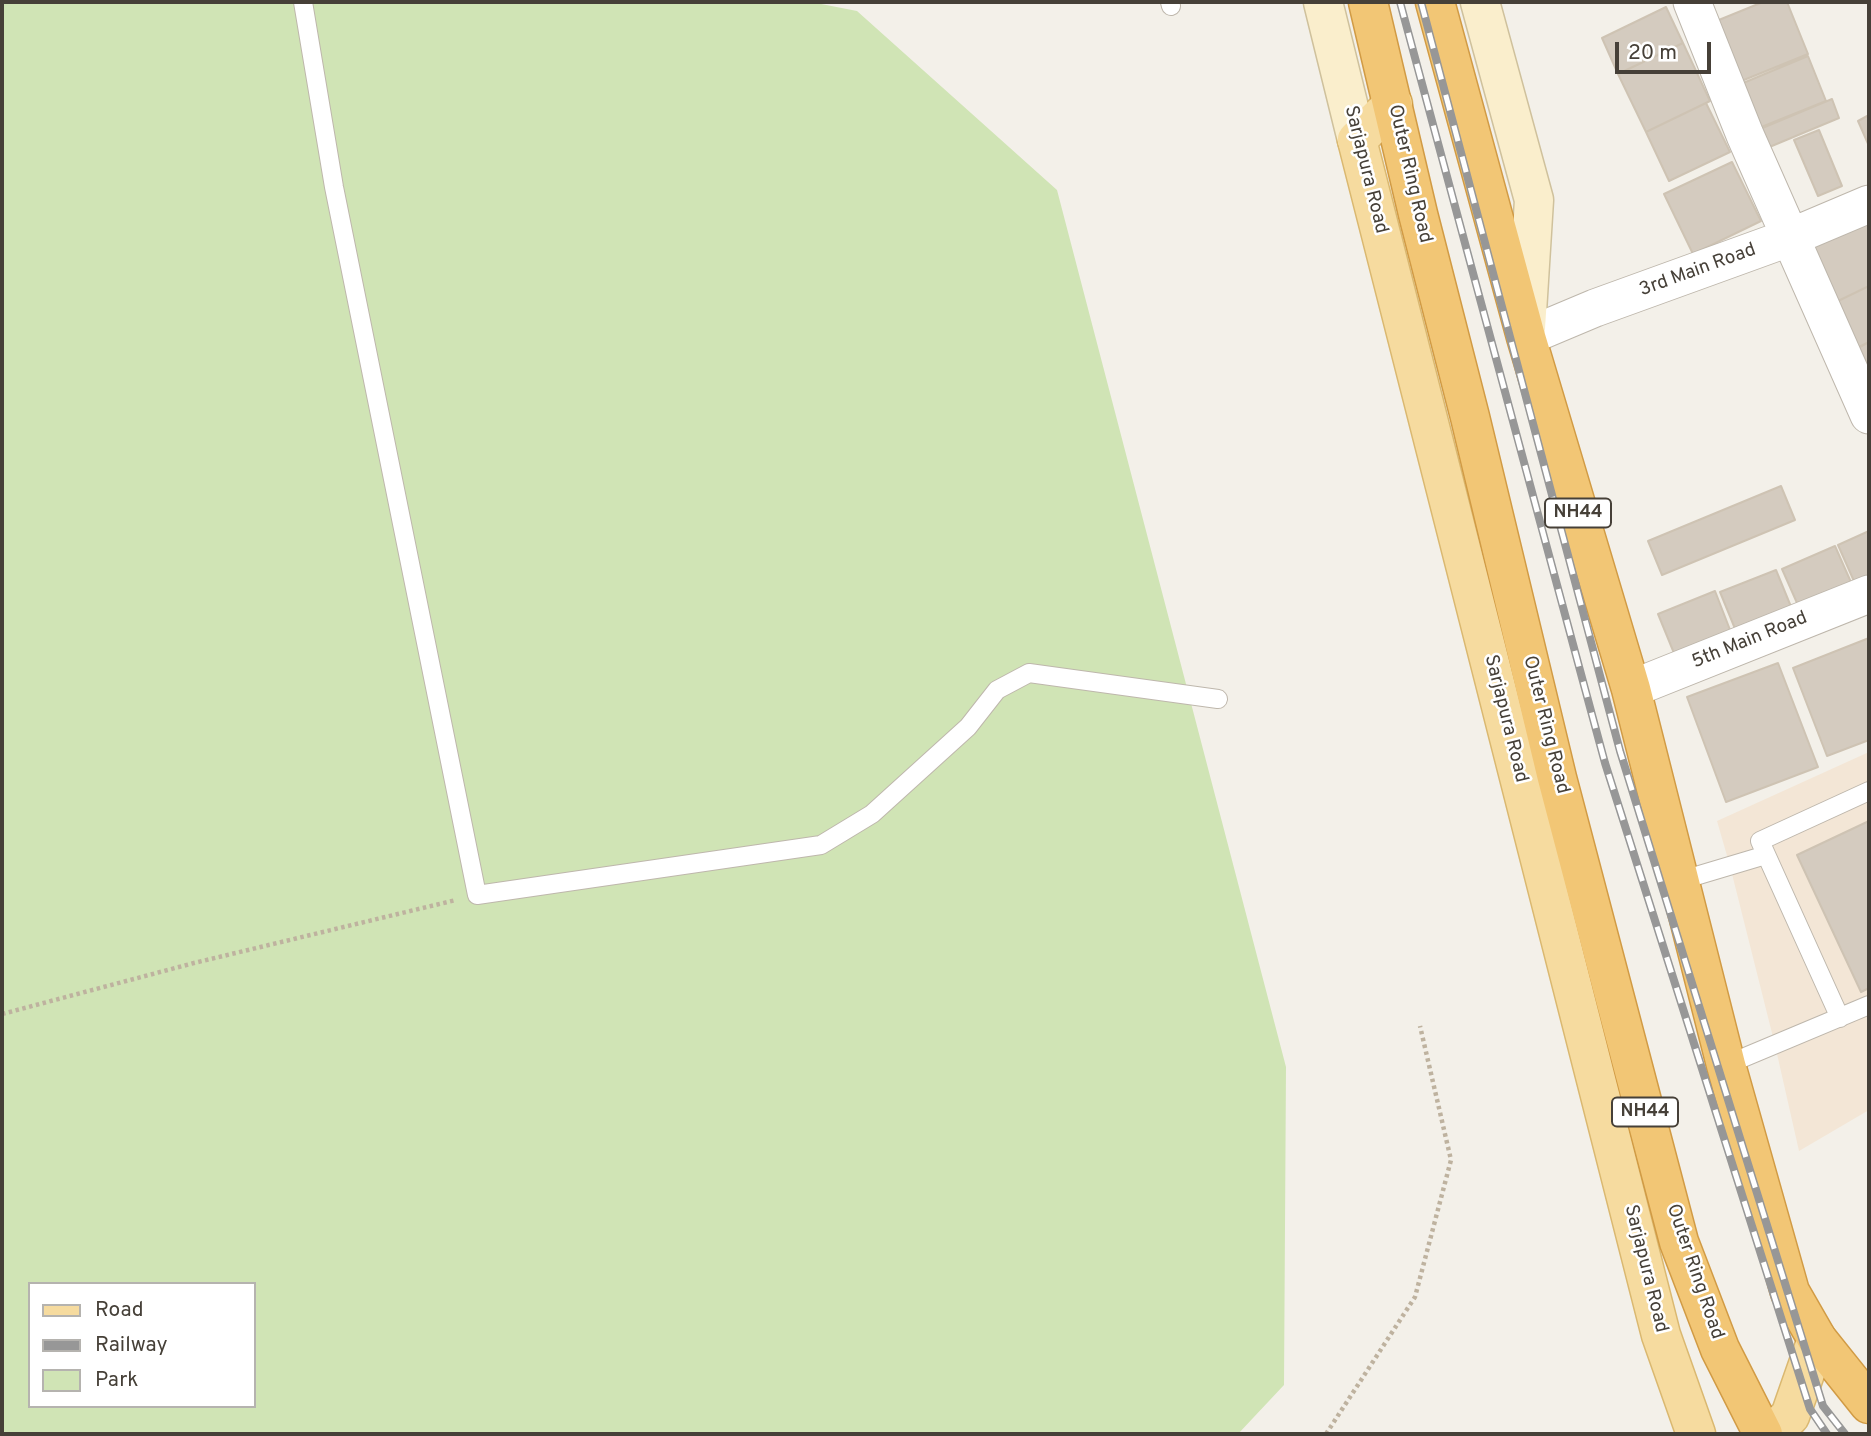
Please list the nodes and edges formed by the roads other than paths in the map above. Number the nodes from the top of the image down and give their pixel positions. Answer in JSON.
{"nodes":[{"id":1,"x":303,"y":2,"type":"edge"},
{"id":2,"x":1323,"y":2,"type":"edge"},
{"id":3,"x":1368,"y":2,"type":"edge"},
{"id":4,"x":1435,"y":2,"type":"edge"},
{"id":5,"x":1480,"y":2,"type":"edge"},
{"id":6,"x":1692,"y":2,"type":"edge"},
{"id":7,"x":1393,"y":104,"type":"junction"},
{"id":8,"x":1357,"y":140,"type":"junction"},
{"id":9,"x":1869,"y":204,"type":"edge"},
{"id":10,"x":1791,"y":237,"type":"junction"},
{"id":11,"x":1526,"y":337,"type":"junction"},
{"id":12,"x":1869,"y":415,"type":"edge"},
{"id":13,"x":1869,"y":594,"type":"edge"},
{"id":14,"x":1631,"y":689,"type":"junction"},
{"id":15,"x":1218,"y":699,"type":"dead end"},
{"id":16,"x":1869,"y":791,"type":"edge"},
{"id":17,"x":1766,"y":855,"type":"junction"},
{"id":18,"x":1679,"y":881,"type":"junction"},
{"id":19,"x":1869,"y":1005,"type":"edge"},
{"id":20,"x":1840,"y":1018,"type":"junction"},
{"id":21,"x":1726,"y":1066,"type":"junction"},
{"id":22,"x":1817,"y":1339,"type":"junction"},
{"id":23,"x":1869,"y":1404,"type":"edge"},
{"id":24,"x":1779,"y":1430,"type":"edge"},
{"id":25,"x":1696,"y":1434,"type":"edge"}],
"edges":[{"from":1,"to":15,"type":"lane"},
{"from":2,"to":8,"type":"street","name":"Sarjapura Road"},
{"from":3,"to":7,"type":"highway","name":"Outer Ring Road","number":"NH44"},
{"from":4,"to":11,"type":"highway","number":"NH44"},
{"from":5,"to":11,"type":"street"},
{"from":6,"to":10,"type":"street"},
{"from":7,"to":8,"type":"main road"},
{"from":7,"to":24,"type":"highway","name":"Outer Ring Road","number":"NH44"},
{"from":8,"to":25,"type":"main road","name":"Sarjapura Road"},
{"from":9,"to":10,"type":"street","name":"3rd Main Road"},
{"from":10,"to":11,"type":"street","name":"3rd Main Road"},
{"from":10,"to":12,"type":"street"},
{"from":11,"to":14,"type":"highway","number":"NH44"},
{"from":13,"to":14,"type":"street","name":"5th Main Road"},
{"from":14,"to":18,"type":"highway","number":"NH44"},
{"from":16,"to":17,"type":"lane"},
{"from":17,"to":18,"type":"lane"},
{"from":17,"to":20,"type":"lane"},
{"from":18,"to":21,"type":"highway","number":"NH44"},
{"from":19,"to":20,"type":"lane"},
{"from":20,"to":21,"type":"lane"},
{"from":21,"to":22,"type":"highway","number":"NH44"},
{"from":22,"to":23,"type":"highway","number":"NH44"},
{"from":22,"to":24,"type":"main road"}]}
